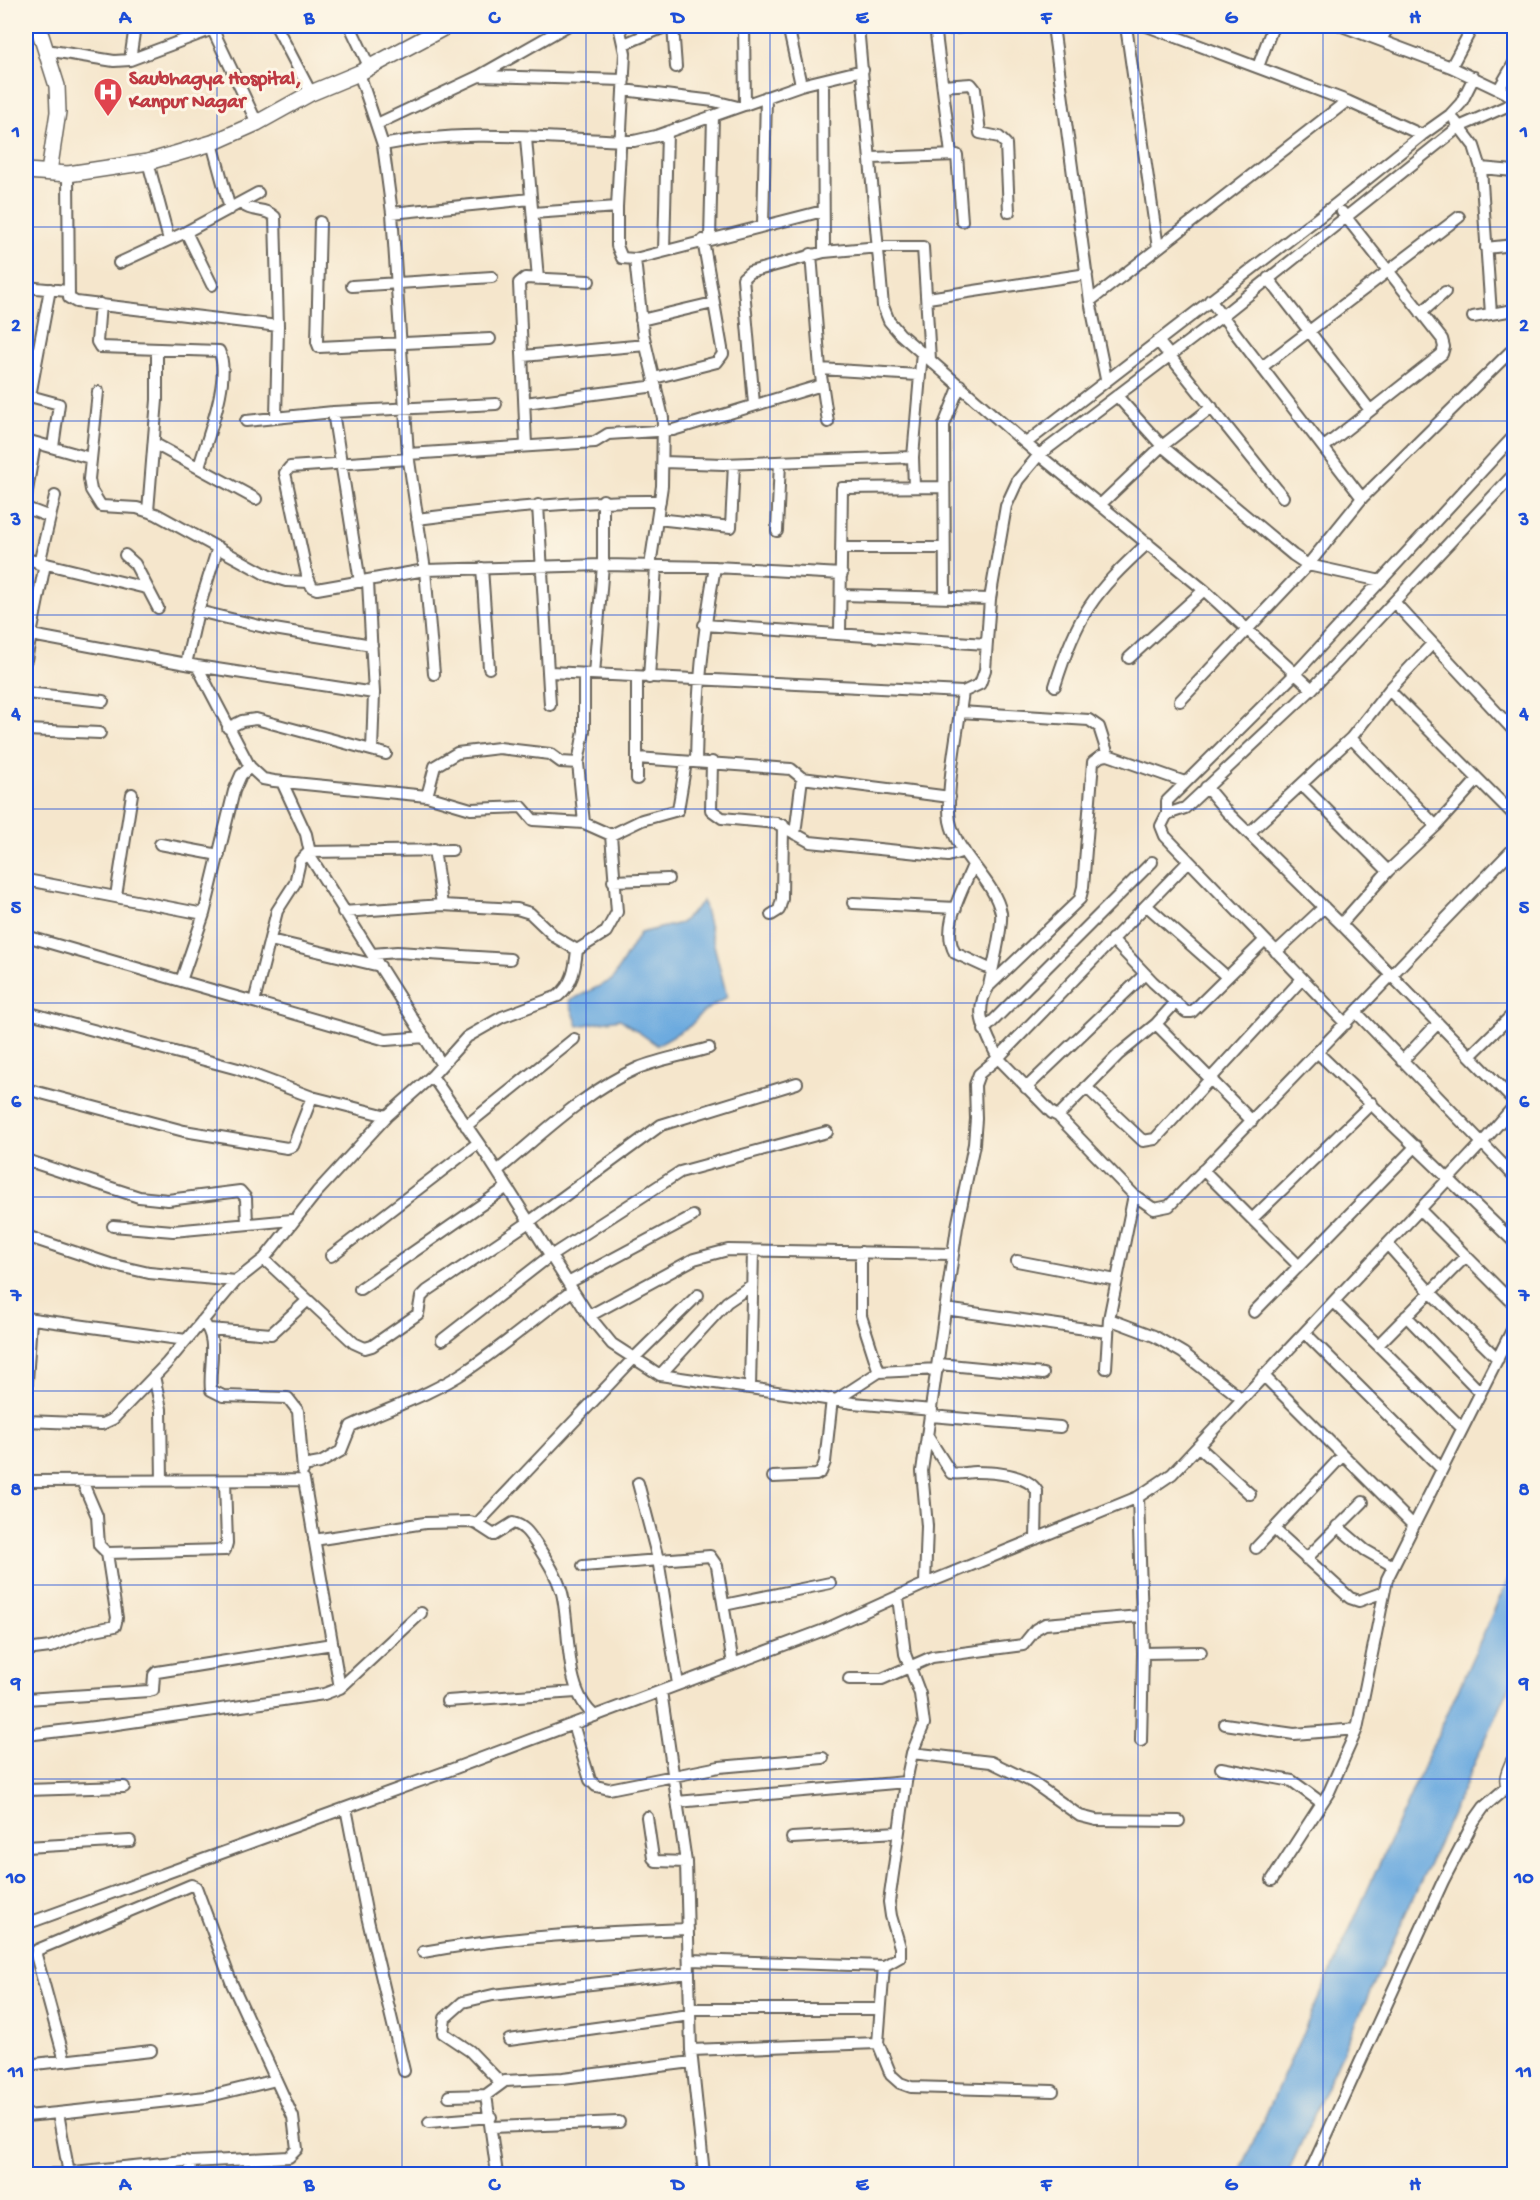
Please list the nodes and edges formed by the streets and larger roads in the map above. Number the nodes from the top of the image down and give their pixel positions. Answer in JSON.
{"nodes":[{"id":1,"x":38,"y":26,"type":"edge"},
{"id":2,"x":135,"y":26,"type":"edge"},
{"id":3,"x":276,"y":26,"type":"edge"},
{"id":4,"x":350,"y":26,"type":"edge"},
{"id":5,"x":447,"y":26,"type":"edge"},
{"id":6,"x":567,"y":26,"type":"edge"},
{"id":7,"x":619,"y":26,"type":"edge"},
{"id":8,"x":667,"y":26,"type":"edge"},
{"id":9,"x":673,"y":26,"type":"edge"},
{"id":10,"x":744,"y":26,"type":"edge"},
{"id":11,"x":788,"y":26,"type":"edge"},
{"id":12,"x":858,"y":26,"type":"edge"},
{"id":13,"x":971,"y":26,"type":"edge"},
{"id":14,"x":1053,"y":26,"type":"edge"},
{"id":15,"x":1126,"y":26,"type":"edge"},
{"id":16,"x":1147,"y":26,"type":"edge"},
{"id":17,"x":1273,"y":26,"type":"edge"},
{"id":18,"x":1342,"y":26,"type":"edge"},
{"id":19,"x":1389,"y":26,"type":"edge"},
{"id":20,"x":1473,"y":26,"type":"edge"},
{"id":21,"x":215,"y":27,"type":"edge"},
{"id":22,"x":936,"y":28,"type":"edge"},
{"id":23,"x":431,"y":29,"type":"edge"},
{"id":24,"x":1381,"y":40,"type":"junction"},
{"id":25,"x":624,"y":44,"type":"junction"},
{"id":26,"x":46,"y":50,"type":"junction"},
{"id":27,"x":130,"y":60,"type":"junction"},
{"id":28,"x":1515,"y":63,"type":"edge"},
{"id":29,"x":676,"y":67,"type":"dead end"},
{"id":30,"x":1258,"y":67,"type":"junction"},
{"id":31,"x":1451,"y":67,"type":"junction"},
{"id":32,"x":364,"y":69,"type":"junction"},
{"id":33,"x":863,"y":70,"type":"junction"},
{"id":34,"x":480,"y":76,"type":"junction"},
{"id":35,"x":1474,"y":77,"type":"junction"},
{"id":36,"x":823,"y":80,"type":"junction"},
{"id":37,"x":623,"y":85,"type":"junction"},
{"id":38,"x":801,"y":85,"type":"junction"},
{"id":39,"x":943,"y":86,"type":"junction"},
{"id":40,"x":1499,"y":89,"type":"junction"},
{"id":41,"x":311,"y":93,"type":"junction"},
{"id":42,"x":766,"y":97,"type":"junction"},
{"id":43,"x":1515,"y":97,"type":"edge"},
{"id":44,"x":1347,"y":101,"type":"junction"},
{"id":45,"x":1515,"y":103,"type":"edge"},
{"id":46,"x":741,"y":106,"type":"junction"},
{"id":47,"x":713,"y":116,"type":"junction"},
{"id":48,"x":1450,"y":116,"type":"junction"},
{"id":49,"x":257,"y":123,"type":"junction"},
{"id":50,"x":377,"y":124,"type":"junction"},
{"id":51,"x":1459,"y":127,"type":"junction"},
{"id":52,"x":667,"y":132,"type":"junction"},
{"id":53,"x":1422,"y":135,"type":"junction"},
{"id":54,"x":526,"y":138,"type":"junction"},
{"id":55,"x":619,"y":140,"type":"junction"},
{"id":56,"x":212,"y":143,"type":"junction"},
{"id":57,"x":383,"y":145,"type":"junction"},
{"id":58,"x":951,"y":154,"type":"junction"},
{"id":59,"x":872,"y":158,"type":"junction"},
{"id":60,"x":148,"y":162,"type":"junction"},
{"id":61,"x":1481,"y":168,"type":"junction"},
{"id":62,"x":26,"y":171,"type":"edge"},
{"id":63,"x":1515,"y":171,"type":"edge"},
{"id":64,"x":49,"y":172,"type":"junction"},
{"id":65,"x":68,"y":174,"type":"junction"},
{"id":66,"x":258,"y":193,"type":"dead end"},
{"id":67,"x":531,"y":199,"type":"junction"},
{"id":68,"x":241,"y":203,"type":"junction"},
{"id":69,"x":1336,"y":204,"type":"junction"},
{"id":70,"x":617,"y":207,"type":"junction"},
{"id":71,"x":230,"y":209,"type":"junction"},
{"id":72,"x":823,"y":211,"type":"junction"},
{"id":73,"x":1009,"y":212,"type":"dead end"},
{"id":74,"x":392,"y":213,"type":"junction"},
{"id":75,"x":533,"y":213,"type":"junction"},
{"id":76,"x":1346,"y":217,"type":"junction"},
{"id":77,"x":1459,"y":217,"type":"dead end"},
{"id":78,"x":962,"y":220,"type":"dead end"},
{"id":79,"x":320,"y":222,"type":"dead end"},
{"id":80,"x":763,"y":225,"type":"junction"},
{"id":81,"x":186,"y":232,"type":"junction"},
{"id":82,"x":706,"y":239,"type":"junction"},
{"id":83,"x":169,"y":240,"type":"junction"},
{"id":84,"x":1515,"y":245,"type":"edge"},
{"id":85,"x":879,"y":247,"type":"junction"},
{"id":86,"x":1158,"y":248,"type":"junction"},
{"id":87,"x":1486,"y":248,"type":"junction"},
{"id":88,"x":664,"y":251,"type":"junction"},
{"id":89,"x":824,"y":252,"type":"junction"},
{"id":90,"x":811,"y":254,"type":"junction"},
{"id":91,"x":635,"y":259,"type":"junction"},
{"id":92,"x":119,"y":263,"type":"dead end"},
{"id":93,"x":1389,"y":270,"type":"junction"},
{"id":94,"x":1087,"y":274,"type":"junction"},
{"id":95,"x":492,"y":278,"type":"dead end"},
{"id":96,"x":1268,"y":278,"type":"junction"},
{"id":97,"x":538,"y":279,"type":"junction"},
{"id":98,"x":589,"y":281,"type":"dead end"},
{"id":99,"x":212,"y":285,"type":"dead end"},
{"id":100,"x":397,"y":285,"type":"junction"},
{"id":101,"x":26,"y":286,"type":"edge"},
{"id":102,"x":352,"y":286,"type":"dead end"},
{"id":103,"x":50,"y":289,"type":"junction"},
{"id":104,"x":67,"y":291,"type":"junction"},
{"id":105,"x":1445,"y":292,"type":"dead end"},
{"id":106,"x":927,"y":298,"type":"junction"},
{"id":107,"x":1210,"y":300,"type":"junction"},
{"id":108,"x":1090,"y":301,"type":"junction"},
{"id":109,"x":713,"y":303,"type":"junction"},
{"id":110,"x":100,"y":304,"type":"junction"},
{"id":111,"x":1515,"y":310,"type":"edge"},
{"id":112,"x":1421,"y":312,"type":"junction"},
{"id":113,"x":1491,"y":314,"type":"junction"},
{"id":114,"x":1222,"y":316,"type":"junction"},
{"id":115,"x":1473,"y":317,"type":"dead end"},
{"id":116,"x":641,"y":320,"type":"junction"},
{"id":117,"x":278,"y":326,"type":"junction"},
{"id":118,"x":1309,"y":331,"type":"junction"},
{"id":119,"x":490,"y":339,"type":"dead end"},
{"id":120,"x":1158,"y":340,"type":"junction"},
{"id":121,"x":401,"y":342,"type":"junction"},
{"id":122,"x":646,"y":345,"type":"junction"},
{"id":123,"x":1515,"y":348,"type":"edge"},
{"id":124,"x":157,"y":349,"type":"junction"},
{"id":125,"x":1171,"y":354,"type":"junction"},
{"id":126,"x":926,"y":355,"type":"junction"},
{"id":127,"x":523,"y":356,"type":"junction"},
{"id":128,"x":1262,"y":367,"type":"junction"},
{"id":129,"x":820,"y":369,"type":"junction"},
{"id":130,"x":918,"y":375,"type":"junction"},
{"id":131,"x":1106,"y":380,"type":"junction"},
{"id":132,"x":655,"y":382,"type":"junction"},
{"id":133,"x":822,"y":385,"type":"junction"},
{"id":134,"x":960,"y":385,"type":"junction"},
{"id":135,"x":98,"y":392,"type":"dead end"},
{"id":136,"x":28,"y":395,"type":"edge"},
{"id":137,"x":1117,"y":396,"type":"junction"},
{"id":138,"x":525,"y":403,"type":"junction"},
{"id":139,"x":496,"y":404,"type":"dead end"},
{"id":140,"x":754,"y":404,"type":"junction"},
{"id":141,"x":1212,"y":407,"type":"junction"},
{"id":142,"x":406,"y":409,"type":"junction"},
{"id":143,"x":1370,"y":410,"type":"junction"},
{"id":144,"x":333,"y":412,"type":"junction"},
{"id":145,"x":276,"y":418,"type":"junction"},
{"id":146,"x":246,"y":421,"type":"dead end"},
{"id":147,"x":828,"y":422,"type":"dead end"},
{"id":148,"x":664,"y":432,"type":"junction"},
{"id":149,"x":1515,"y":436,"type":"edge"},
{"id":150,"x":30,"y":441,"type":"edge"},
{"id":151,"x":1026,"y":443,"type":"junction"},
{"id":152,"x":154,"y":444,"type":"junction"},
{"id":153,"x":526,"y":445,"type":"junction"},
{"id":154,"x":1162,"y":446,"type":"junction"},
{"id":155,"x":53,"y":447,"type":"junction"},
{"id":156,"x":1324,"y":447,"type":"junction"},
{"id":157,"x":1040,"y":455,"type":"junction"},
{"id":158,"x":408,"y":456,"type":"junction"},
{"id":159,"x":913,"y":457,"type":"junction"},
{"id":160,"x":90,"y":458,"type":"junction"},
{"id":161,"x":663,"y":462,"type":"junction"},
{"id":162,"x":780,"y":462,"type":"junction"},
{"id":163,"x":339,"y":464,"type":"junction"},
{"id":164,"x":734,"y":464,"type":"junction"},
{"id":165,"x":199,"y":467,"type":"junction"},
{"id":166,"x":1515,"y":474,"type":"edge"},
{"id":167,"x":914,"y":487,"type":"junction"},
{"id":168,"x":944,"y":487,"type":"junction"},
{"id":169,"x":55,"y":496,"type":"dead end"},
{"id":170,"x":26,"y":497,"type":"edge"},
{"id":171,"x":1283,"y":497,"type":"dead end"},
{"id":172,"x":1362,"y":498,"type":"junction"},
{"id":173,"x":256,"y":499,"type":"dead end"},
{"id":174,"x":603,"y":500,"type":"junction"},
{"id":175,"x":660,"y":501,"type":"junction"},
{"id":176,"x":538,"y":504,"type":"junction"},
{"id":177,"x":1101,"y":504,"type":"junction"},
{"id":178,"x":26,"y":508,"type":"edge"},
{"id":179,"x":148,"y":511,"type":"junction"},
{"id":180,"x":50,"y":517,"type":"junction"},
{"id":181,"x":417,"y":519,"type":"junction"},
{"id":182,"x":657,"y":519,"type":"junction"},
{"id":183,"x":777,"y":531,"type":"dead end"},
{"id":184,"x":1148,"y":543,"type":"junction"},
{"id":185,"x":218,"y":547,"type":"junction"},
{"id":186,"x":842,"y":548,"type":"junction"},
{"id":187,"x":944,"y":548,"type":"junction"},
{"id":188,"x":125,"y":555,"type":"dead end"},
{"id":189,"x":26,"y":559,"type":"edge"},
{"id":190,"x":42,"y":564,"type":"junction"},
{"id":191,"x":603,"y":565,"type":"junction"},
{"id":192,"x":1308,"y":565,"type":"junction"},
{"id":193,"x":543,"y":566,"type":"junction"},
{"id":194,"x":653,"y":566,"type":"junction"},
{"id":195,"x":715,"y":567,"type":"junction"},
{"id":196,"x":482,"y":568,"type":"junction"},
{"id":197,"x":425,"y":570,"type":"junction"},
{"id":198,"x":842,"y":574,"type":"junction"},
{"id":199,"x":1381,"y":581,"type":"junction"},
{"id":200,"x":309,"y":582,"type":"junction"},
{"id":201,"x":364,"y":582,"type":"junction"},
{"id":202,"x":146,"y":588,"type":"junction"},
{"id":203,"x":1204,"y":590,"type":"junction"},
{"id":204,"x":842,"y":595,"type":"junction"},
{"id":205,"x":945,"y":597,"type":"junction"},
{"id":206,"x":990,"y":598,"type":"junction"},
{"id":207,"x":1395,"y":603,"type":"junction"},
{"id":208,"x":158,"y":608,"type":"dead end"},
{"id":209,"x":198,"y":611,"type":"junction"},
{"id":210,"x":704,"y":625,"type":"junction"},
{"id":211,"x":1247,"y":628,"type":"junction"},
{"id":212,"x":840,"y":633,"type":"junction"},
{"id":213,"x":28,"y":635,"type":"edge"},
{"id":214,"x":986,"y":644,"type":"junction"},
{"id":215,"x":372,"y":645,"type":"junction"},
{"id":216,"x":1431,"y":645,"type":"junction"},
{"id":217,"x":1129,"y":658,"type":"dead end"},
{"id":218,"x":26,"y":660,"type":"edge"},
{"id":219,"x":192,"y":665,"type":"junction"},
{"id":220,"x":489,"y":668,"type":"dead end"},
{"id":221,"x":550,"y":672,"type":"junction"},
{"id":222,"x":1296,"y":673,"type":"junction"},
{"id":223,"x":434,"y":674,"type":"dead end"},
{"id":224,"x":589,"y":674,"type":"junction"},
{"id":225,"x":637,"y":677,"type":"junction"},
{"id":226,"x":649,"y":678,"type":"junction"},
{"id":227,"x":698,"y":681,"type":"junction"},
{"id":228,"x":1055,"y":686,"type":"dead end"},
{"id":229,"x":1312,"y":689,"type":"junction"},
{"id":230,"x":1389,"y":690,"type":"junction"},
{"id":231,"x":26,"y":693,"type":"edge"},
{"id":232,"x":374,"y":693,"type":"junction"},
{"id":233,"x":963,"y":693,"type":"junction"},
{"id":234,"x":103,"y":701,"type":"dead end"},
{"id":235,"x":1180,"y":701,"type":"dead end"},
{"id":236,"x":550,"y":705,"type":"dead end"},
{"id":237,"x":960,"y":712,"type":"junction"},
{"id":238,"x":228,"y":728,"type":"junction"},
{"id":239,"x":26,"y":730,"type":"edge"},
{"id":240,"x":1515,"y":731,"type":"edge"},
{"id":241,"x":100,"y":733,"type":"dead end"},
{"id":242,"x":1351,"y":738,"type":"junction"},
{"id":243,"x":372,"y":750,"type":"junction"},
{"id":244,"x":386,"y":754,"type":"dead end"},
{"id":245,"x":1108,"y":754,"type":"junction"},
{"id":246,"x":637,"y":758,"type":"junction"},
{"id":247,"x":691,"y":762,"type":"junction"},
{"id":248,"x":712,"y":762,"type":"junction"},
{"id":249,"x":578,"y":763,"type":"junction"},
{"id":250,"x":250,"y":767,"type":"junction"},
{"id":251,"x":802,"y":778,"type":"junction"},
{"id":252,"x":637,"y":779,"type":"dead end"},
{"id":253,"x":1478,"y":779,"type":"junction"},
{"id":254,"x":282,"y":782,"type":"junction"},
{"id":255,"x":1185,"y":782,"type":"junction"},
{"id":256,"x":1302,"y":785,"type":"junction"},
{"id":257,"x":1206,"y":787,"type":"junction"},
{"id":258,"x":132,"y":794,"type":"dead end"},
{"id":259,"x":427,"y":796,"type":"junction"},
{"id":260,"x":950,"y":797,"type":"junction"},
{"id":261,"x":1167,"y":814,"type":"junction"},
{"id":262,"x":1515,"y":815,"type":"edge"},
{"id":263,"x":584,"y":823,"type":"junction"},
{"id":264,"x":783,"y":825,"type":"junction"},
{"id":265,"x":1436,"y":826,"type":"junction"},
{"id":266,"x":1249,"y":833,"type":"junction"},
{"id":267,"x":795,"y":834,"type":"junction"},
{"id":268,"x":611,"y":835,"type":"junction"},
{"id":269,"x":160,"y":844,"type":"dead end"},
{"id":270,"x":1515,"y":848,"type":"edge"},
{"id":271,"x":434,"y":849,"type":"junction"},
{"id":272,"x":452,"y":850,"type":"dead end"},
{"id":273,"x":964,"y":851,"type":"junction"},
{"id":274,"x":309,"y":852,"type":"junction"},
{"id":275,"x":219,"y":855,"type":"junction"},
{"id":276,"x":1152,"y":862,"type":"dead end"},
{"id":277,"x":1188,"y":862,"type":"junction"},
{"id":278,"x":973,"y":865,"type":"junction"},
{"id":279,"x":1388,"y":871,"type":"junction"},
{"id":280,"x":668,"y":879,"type":"dead end"},
{"id":281,"x":613,"y":881,"type":"junction"},
{"id":282,"x":26,"y":883,"type":"edge"},
{"id":283,"x":116,"y":896,"type":"junction"},
{"id":284,"x":853,"y":903,"type":"dead end"},
{"id":285,"x":442,"y":905,"type":"junction"},
{"id":286,"x":1147,"y":906,"type":"junction"},
{"id":287,"x":1324,"y":907,"type":"junction"},
{"id":288,"x":956,"y":908,"type":"junction"},
{"id":289,"x":344,"y":912,"type":"junction"},
{"id":290,"x":204,"y":914,"type":"junction"},
{"id":291,"x":771,"y":915,"type":"dead end"},
{"id":292,"x":1341,"y":924,"type":"junction"},
{"id":293,"x":26,"y":936,"type":"edge"},
{"id":294,"x":1112,"y":939,"type":"junction"},
{"id":295,"x":270,"y":940,"type":"junction"},
{"id":296,"x":1264,"y":941,"type":"junction"},
{"id":297,"x":576,"y":950,"type":"junction"},
{"id":298,"x":1276,"y":952,"type":"junction"},
{"id":299,"x":372,"y":954,"type":"junction"},
{"id":300,"x":510,"y":959,"type":"dead end"},
{"id":301,"x":380,"y":966,"type":"junction"},
{"id":302,"x":992,"y":970,"type":"junction"},
{"id":303,"x":1144,"y":974,"type":"junction"},
{"id":304,"x":1226,"y":976,"type":"junction"},
{"id":305,"x":1391,"y":978,"type":"junction"},
{"id":306,"x":1302,"y":979,"type":"junction"},
{"id":307,"x":181,"y":981,"type":"junction"},
{"id":308,"x":989,"y":986,"type":"junction"},
{"id":309,"x":254,"y":1002,"type":"junction"},
{"id":310,"x":1176,"y":1002,"type":"junction"},
{"id":311,"x":26,"y":1012,"type":"edge"},
{"id":312,"x":1356,"y":1012,"type":"junction"},
{"id":313,"x":1514,"y":1015,"type":"edge"},
{"id":314,"x":1438,"y":1023,"type":"junction"},
{"id":315,"x":1156,"y":1024,"type":"junction"},
{"id":316,"x":1346,"y":1024,"type":"junction"},
{"id":317,"x":984,"y":1030,"type":"junction"},
{"id":318,"x":424,"y":1037,"type":"junction"},
{"id":319,"x":574,"y":1039,"type":"dead end"},
{"id":320,"x":709,"y":1048,"type":"dead end"},
{"id":321,"x":1318,"y":1053,"type":"junction"},
{"id":322,"x":1470,"y":1056,"type":"junction"},
{"id":323,"x":998,"y":1058,"type":"junction"},
{"id":324,"x":1402,"y":1061,"type":"junction"},
{"id":325,"x":442,"y":1065,"type":"junction"},
{"id":326,"x":432,"y":1076,"type":"junction"},
{"id":327,"x":1211,"y":1079,"type":"junction"},
{"id":328,"x":797,"y":1083,"type":"dead end"},
{"id":329,"x":1086,"y":1087,"type":"junction"},
{"id":330,"x":1026,"y":1088,"type":"junction"},
{"id":331,"x":26,"y":1089,"type":"edge"},
{"id":332,"x":312,"y":1097,"type":"junction"},
{"id":333,"x":1371,"y":1103,"type":"junction"},
{"id":334,"x":1515,"y":1103,"type":"edge"},
{"id":335,"x":387,"y":1116,"type":"junction"},
{"id":336,"x":1058,"y":1116,"type":"junction"},
{"id":337,"x":1252,"y":1121,"type":"junction"},
{"id":338,"x":466,"y":1126,"type":"junction"},
{"id":339,"x":827,"y":1132,"type":"dead end"},
{"id":340,"x":478,"y":1143,"type":"junction"},
{"id":341,"x":1482,"y":1143,"type":"junction"},
{"id":342,"x":1416,"y":1146,"type":"junction"},
{"id":343,"x":26,"y":1160,"type":"edge"},
{"id":344,"x":1203,"y":1170,"type":"junction"},
{"id":345,"x":497,"y":1171,"type":"junction"},
{"id":346,"x":1515,"y":1176,"type":"edge"},
{"id":347,"x":1450,"y":1178,"type":"junction"},
{"id":348,"x":507,"y":1187,"type":"junction"},
{"id":349,"x":1134,"y":1195,"type":"junction"},
{"id":350,"x":1420,"y":1210,"type":"junction"},
{"id":351,"x":693,"y":1216,"type":"dead end"},
{"id":352,"x":1252,"y":1219,"type":"junction"},
{"id":353,"x":292,"y":1220,"type":"junction"},
{"id":354,"x":529,"y":1222,"type":"junction"},
{"id":355,"x":247,"y":1224,"type":"junction"},
{"id":356,"x":113,"y":1226,"type":"dead end"},
{"id":357,"x":26,"y":1236,"type":"edge"},
{"id":358,"x":1515,"y":1242,"type":"edge"},
{"id":359,"x":1388,"y":1245,"type":"junction"},
{"id":360,"x":753,"y":1251,"type":"junction"},
{"id":361,"x":861,"y":1252,"type":"junction"},
{"id":362,"x":953,"y":1254,"type":"junction"},
{"id":363,"x":331,"y":1256,"type":"dead end"},
{"id":364,"x":550,"y":1256,"type":"junction"},
{"id":365,"x":1466,"y":1256,"type":"junction"},
{"id":366,"x":264,"y":1259,"type":"junction"},
{"id":367,"x":1017,"y":1261,"type":"dead end"},
{"id":368,"x":1299,"y":1266,"type":"junction"},
{"id":369,"x":1116,"y":1280,"type":"junction"},
{"id":370,"x":236,"y":1281,"type":"junction"},
{"id":371,"x":752,"y":1285,"type":"junction"},
{"id":372,"x":570,"y":1287,"type":"junction"},
{"id":373,"x":360,"y":1289,"type":"dead end"},
{"id":374,"x":1430,"y":1292,"type":"junction"},
{"id":375,"x":698,"y":1295,"type":"dead end"},
{"id":376,"x":308,"y":1300,"type":"junction"},
{"id":377,"x":1334,"y":1302,"type":"junction"},
{"id":378,"x":1515,"y":1304,"type":"edge"},
{"id":379,"x":945,"y":1309,"type":"junction"},
{"id":380,"x":1254,"y":1312,"type":"dead end"},
{"id":381,"x":589,"y":1316,"type":"junction"},
{"id":382,"x":1406,"y":1316,"type":"junction"},
{"id":383,"x":28,"y":1318,"type":"edge"},
{"id":384,"x":1109,"y":1319,"type":"junction"},
{"id":385,"x":206,"y":1325,"type":"junction"},
{"id":386,"x":1515,"y":1326,"type":"edge"},
{"id":387,"x":1107,"y":1332,"type":"junction"},
{"id":388,"x":1305,"y":1334,"type":"junction"},
{"id":389,"x":186,"y":1340,"type":"junction"},
{"id":390,"x":442,"y":1340,"type":"dead end"},
{"id":391,"x":1378,"y":1345,"type":"junction"},
{"id":392,"x":634,"y":1358,"type":"junction"},
{"id":393,"x":1498,"y":1359,"type":"junction"},
{"id":394,"x":939,"y":1367,"type":"junction"},
{"id":395,"x":1106,"y":1368,"type":"dead end"},
{"id":396,"x":879,"y":1372,"type":"junction"},
{"id":397,"x":1043,"y":1374,"type":"dead end"},
{"id":398,"x":660,"y":1375,"type":"junction"},
{"id":399,"x":1263,"y":1375,"type":"junction"},
{"id":400,"x":154,"y":1376,"type":"junction"},
{"id":401,"x":750,"y":1388,"type":"junction"},
{"id":402,"x":1480,"y":1392,"type":"junction"},
{"id":403,"x":26,"y":1397,"type":"edge"},
{"id":404,"x":1242,"y":1399,"type":"junction"},
{"id":405,"x":834,"y":1400,"type":"junction"},
{"id":406,"x":932,"y":1413,"type":"junction"},
{"id":407,"x":26,"y":1421,"type":"edge"},
{"id":408,"x":1060,"y":1427,"type":"dead end"},
{"id":409,"x":1462,"y":1428,"type":"junction"},
{"id":410,"x":928,"y":1437,"type":"junction"},
{"id":411,"x":1198,"y":1446,"type":"junction"},
{"id":412,"x":1343,"y":1455,"type":"junction"},
{"id":413,"x":303,"y":1466,"type":"junction"},
{"id":414,"x":1441,"y":1468,"type":"junction"},
{"id":415,"x":773,"y":1477,"type":"dead end"},
{"id":416,"x":304,"y":1480,"type":"junction"},
{"id":417,"x":26,"y":1481,"type":"edge"},
{"id":418,"x":82,"y":1481,"type":"junction"},
{"id":419,"x":162,"y":1481,"type":"junction"},
{"id":420,"x":225,"y":1481,"type":"junction"},
{"id":421,"x":638,"y":1483,"type":"dead end"},
{"id":422,"x":1250,"y":1494,"type":"dead end"},
{"id":423,"x":1138,"y":1497,"type":"junction"},
{"id":424,"x":1363,"y":1502,"type":"dead end"},
{"id":425,"x":477,"y":1524,"type":"junction"},
{"id":426,"x":1413,"y":1525,"type":"junction"},
{"id":427,"x":1337,"y":1526,"type":"junction"},
{"id":428,"x":1274,"y":1529,"type":"junction"},
{"id":429,"x":1036,"y":1539,"type":"junction"},
{"id":430,"x":314,"y":1540,"type":"junction"},
{"id":431,"x":1256,"y":1548,"type":"dead end"},
{"id":432,"x":107,"y":1553,"type":"junction"},
{"id":433,"x":658,"y":1559,"type":"junction"},
{"id":434,"x":1306,"y":1559,"type":"junction"},
{"id":435,"x":582,"y":1566,"type":"dead end"},
{"id":436,"x":1393,"y":1566,"type":"junction"},
{"id":437,"x":830,"y":1583,"type":"dead end"},
{"id":438,"x":925,"y":1584,"type":"junction"},
{"id":439,"x":1384,"y":1592,"type":"junction"},
{"id":440,"x":898,"y":1597,"type":"junction"},
{"id":441,"x":724,"y":1605,"type":"junction"},
{"id":442,"x":421,"y":1613,"type":"dead end"},
{"id":443,"x":1140,"y":1616,"type":"junction"},
{"id":444,"x":332,"y":1644,"type":"junction"},
{"id":445,"x":26,"y":1650,"type":"edge"},
{"id":446,"x":1201,"y":1652,"type":"dead end"},
{"id":447,"x":1143,"y":1653,"type":"junction"},
{"id":448,"x":733,"y":1664,"type":"junction"},
{"id":449,"x":909,"y":1667,"type":"junction"},
{"id":450,"x":849,"y":1678,"type":"dead end"},
{"id":451,"x":678,"y":1684,"type":"junction"},
{"id":452,"x":340,"y":1688,"type":"junction"},
{"id":453,"x":661,"y":1691,"type":"junction"},
{"id":454,"x":576,"y":1692,"type":"junction"},
{"id":455,"x":26,"y":1699,"type":"edge"},
{"id":456,"x":447,"y":1701,"type":"dead end"},
{"id":457,"x":595,"y":1716,"type":"junction"},
{"id":458,"x":573,"y":1724,"type":"junction"},
{"id":459,"x":1225,"y":1724,"type":"dead end"},
{"id":460,"x":1357,"y":1729,"type":"junction"},
{"id":461,"x":26,"y":1735,"type":"edge"},
{"id":462,"x":1141,"y":1741,"type":"dead end"},
{"id":463,"x":912,"y":1753,"type":"junction"},
{"id":464,"x":823,"y":1758,"type":"dead end"},
{"id":465,"x":1515,"y":1761,"type":"edge"},
{"id":466,"x":1221,"y":1768,"type":"dead end"},
{"id":467,"x":674,"y":1775,"type":"junction"},
{"id":468,"x":906,"y":1782,"type":"junction"},
{"id":469,"x":124,"y":1787,"type":"dead end"},
{"id":470,"x":1511,"y":1789,"type":"edge"},
{"id":471,"x":26,"y":1790,"type":"edge"},
{"id":472,"x":677,"y":1802,"type":"junction"},
{"id":473,"x":1322,"y":1803,"type":"junction"},
{"id":474,"x":346,"y":1808,"type":"junction"},
{"id":475,"x":647,"y":1817,"type":"dead end"},
{"id":476,"x":1179,"y":1821,"type":"dead end"},
{"id":477,"x":898,"y":1832,"type":"junction"},
{"id":478,"x":792,"y":1838,"type":"dead end"},
{"id":479,"x":130,"y":1841,"type":"dead end"},
{"id":480,"x":26,"y":1847,"type":"edge"},
{"id":481,"x":686,"y":1862,"type":"junction"},
{"id":482,"x":1272,"y":1880,"type":"dead end"},
{"id":483,"x":26,"y":1924,"type":"edge"},
{"id":484,"x":688,"y":1929,"type":"junction"},
{"id":485,"x":423,"y":1952,"type":"dead end"},
{"id":486,"x":689,"y":1960,"type":"junction"},
{"id":487,"x":884,"y":1966,"type":"junction"},
{"id":488,"x":689,"y":1973,"type":"junction"},
{"id":489,"x":879,"y":2009,"type":"junction"},
{"id":490,"x":690,"y":2012,"type":"junction"},
{"id":491,"x":509,"y":2040,"type":"dead end"},
{"id":492,"x":878,"y":2043,"type":"junction"},
{"id":493,"x":691,"y":2050,"type":"junction"},
{"id":494,"x":151,"y":2051,"type":"dead end"},
{"id":495,"x":65,"y":2061,"type":"junction"},
{"id":496,"x":692,"y":2062,"type":"junction"},
{"id":497,"x":26,"y":2065,"type":"edge"},
{"id":498,"x":404,"y":2071,"type":"dead end"},
{"id":499,"x":276,"y":2080,"type":"junction"},
{"id":500,"x":501,"y":2083,"type":"junction"},
{"id":501,"x":1053,"y":2091,"type":"dead end"},
{"id":502,"x":486,"y":2095,"type":"junction"},
{"id":503,"x":449,"y":2096,"type":"dead end"},
{"id":504,"x":57,"y":2113,"type":"junction"},
{"id":505,"x":26,"y":2116,"type":"edge"},
{"id":506,"x":429,"y":2122,"type":"dead end"},
{"id":507,"x":491,"y":2122,"type":"junction"},
{"id":508,"x":619,"y":2122,"type":"dead end"},
{"id":509,"x":191,"y":2162,"type":"junction"},
{"id":510,"x":130,"y":2171,"type":"edge"},
{"id":511,"x":69,"y":2174,"type":"edge"},
{"id":512,"x":53,"y":2175,"type":"edge"},
{"id":513,"x":190,"y":2175,"type":"edge"},
{"id":514,"x":496,"y":2175,"type":"edge"},
{"id":515,"x":704,"y":2175,"type":"edge"},
{"id":516,"x":1309,"y":2175,"type":"edge"}],
"edges":[{"from":1,"to":26,"type":"street"},
{"from":2,"to":27,"type":"street"},
{"from":3,"to":41,"type":"street"},
{"from":4,"to":32,"type":"street"},
{"from":5,"to":23,"type":"street"},
{"from":6,"to":34,"type":"street"},
{"from":7,"to":25,"type":"street"},
{"from":8,"to":25,"type":"street"},
{"from":9,"to":29,"type":"street"},
{"from":10,"to":46,"type":"street"},
{"from":11,"to":38,"type":"street"},
{"from":12,"to":33,"type":"street"},
{"from":13,"to":22,"type":"street"},
{"from":14,"to":94,"type":"street"},
{"from":15,"to":86,"type":"street"},
{"from":16,"to":30,"type":"street"},
{"from":17,"to":30,"type":"street"},
{"from":18,"to":24,"type":"street"},
{"from":19,"to":24,"type":"street"},
{"from":20,"to":31,"type":"street"},
{"from":21,"to":27,"type":"street"},
{"from":21,"to":49,"type":"street"},
{"from":22,"to":39,"type":"street"},
{"from":23,"to":32,"type":"street"},
{"from":24,"to":31,"type":"street"},
{"from":25,"to":37,"type":"street"},
{"from":26,"to":27,"type":"street"},
{"from":26,"to":64,"type":"street"},
{"from":28,"to":40,"type":"street"},
{"from":30,"to":44,"type":"street"},
{"from":31,"to":35,"type":"street"},
{"from":32,"to":41,"type":"street"},
{"from":32,"to":50,"type":"street"},
{"from":33,"to":36,"type":"street"},
{"from":33,"to":59,"type":"street"},
{"from":34,"to":37,"type":"street"},
{"from":34,"to":50,"type":"street"},
{"from":35,"to":40,"type":"street"},
{"from":35,"to":48,"type":"street"},
{"from":36,"to":38,"type":"street"},
{"from":36,"to":72,"type":"street"},
{"from":37,"to":46,"type":"street"},
{"from":37,"to":55,"type":"street"},
{"from":38,"to":42,"type":"street"},
{"from":39,"to":58,"type":"street"},
{"from":39,"to":73,"type":"street"},
{"from":40,"to":43,"type":"street"},
{"from":41,"to":49,"type":"street"},
{"from":42,"to":46,"type":"street"},
{"from":42,"to":80,"type":"street"},
{"from":44,"to":53,"type":"street"},
{"from":44,"to":86,"type":"street"},
{"from":45,"to":51,"type":"street"},
{"from":46,"to":47,"type":"street"},
{"from":47,"to":52,"type":"street"},
{"from":47,"to":82,"type":"street"},
{"from":48,"to":51,"type":"street"},
{"from":48,"to":53,"type":"street"},
{"from":49,"to":56,"type":"street"},
{"from":50,"to":57,"type":"street"},
{"from":51,"to":61,"type":"street"},
{"from":51,"to":76,"type":"street"},
{"from":52,"to":55,"type":"street"},
{"from":52,"to":88,"type":"street"},
{"from":53,"to":69,"type":"street"},
{"from":54,"to":55,"type":"street"},
{"from":54,"to":57,"type":"street"},
{"from":54,"to":67,"type":"street"},
{"from":55,"to":70,"type":"street"},
{"from":56,"to":60,"type":"street"},
{"from":56,"to":71,"type":"street"},
{"from":57,"to":74,"type":"street"},
{"from":58,"to":59,"type":"street"},
{"from":58,"to":78,"type":"street"},
{"from":59,"to":85,"type":"street"},
{"from":60,"to":65,"type":"street"},
{"from":60,"to":83,"type":"street"},
{"from":61,"to":63,"type":"street"},
{"from":61,"to":87,"type":"street"},
{"from":62,"to":64,"type":"street"},
{"from":64,"to":65,"type":"street"},
{"from":65,"to":104,"type":"street"},
{"from":66,"to":68,"type":"street"},
{"from":67,"to":74,"type":"street"},
{"from":67,"to":75,"type":"street"},
{"from":68,"to":71,"type":"street"},
{"from":68,"to":117,"type":"street"},
{"from":69,"to":76,"type":"street"},
{"from":69,"to":107,"type":"street"},
{"from":70,"to":75,"type":"street"},
{"from":70,"to":91,"type":"street"},
{"from":71,"to":81,"type":"street"},
{"from":72,"to":80,"type":"street"},
{"from":72,"to":89,"type":"street"},
{"from":74,"to":100,"type":"street"},
{"from":75,"to":97,"type":"street"},
{"from":76,"to":93,"type":"street"},
{"from":76,"to":96,"type":"street"},
{"from":77,"to":93,"type":"street"},
{"from":79,"to":121,"type":"street"},
{"from":80,"to":82,"type":"street"},
{"from":81,"to":83,"type":"street"},
{"from":81,"to":99,"type":"street"},
{"from":82,"to":88,"type":"street"},
{"from":82,"to":109,"type":"street"},
{"from":83,"to":92,"type":"street"},
{"from":84,"to":87,"type":"street"},
{"from":85,"to":89,"type":"street"},
{"from":85,"to":106,"type":"street"},
{"from":85,"to":126,"type":"street"},
{"from":86,"to":108,"type":"street"},
{"from":87,"to":113,"type":"street"},
{"from":88,"to":91,"type":"street"},
{"from":89,"to":90,"type":"street"},
{"from":90,"to":129,"type":"street"},
{"from":90,"to":140,"type":"street"},
{"from":91,"to":116,"type":"street"},
{"from":93,"to":112,"type":"street"},
{"from":93,"to":118,"type":"street"},
{"from":94,"to":106,"type":"street"},
{"from":94,"to":108,"type":"street"},
{"from":95,"to":100,"type":"street"},
{"from":96,"to":114,"type":"street"},
{"from":96,"to":118,"type":"street"},
{"from":97,"to":98,"type":"street"},
{"from":97,"to":127,"type":"street"},
{"from":100,"to":102,"type":"street"},
{"from":100,"to":121,"type":"street"},
{"from":101,"to":103,"type":"street"},
{"from":103,"to":104,"type":"street"},
{"from":103,"to":136,"type":"street"},
{"from":104,"to":110,"type":"street"},
{"from":105,"to":112,"type":"street"},
{"from":106,"to":126,"type":"street"},
{"from":107,"to":114,"type":"street"},
{"from":107,"to":120,"type":"street"},
{"from":108,"to":131,"type":"street"},
{"from":109,"to":116,"type":"street"},
{"from":109,"to":132,"type":"street"},
{"from":110,"to":117,"type":"street"},
{"from":110,"to":124,"type":"street"},
{"from":111,"to":113,"type":"street"},
{"from":112,"to":143,"type":"street"},
{"from":113,"to":115,"type":"street"},
{"from":114,"to":125,"type":"street"},
{"from":114,"to":128,"type":"street"},
{"from":116,"to":122,"type":"street"},
{"from":117,"to":145,"type":"street"},
{"from":118,"to":128,"type":"street"},
{"from":118,"to":143,"type":"street"},
{"from":119,"to":121,"type":"street"},
{"from":120,"to":125,"type":"street"},
{"from":120,"to":131,"type":"street"},
{"from":121,"to":142,"type":"street"},
{"from":122,"to":127,"type":"street"},
{"from":122,"to":132,"type":"street"},
{"from":123,"to":172,"type":"street"},
{"from":124,"to":152,"type":"street"},
{"from":124,"to":165,"type":"street"},
{"from":125,"to":137,"type":"street"},
{"from":125,"to":141,"type":"street"},
{"from":126,"to":130,"type":"street"},
{"from":126,"to":134,"type":"street"},
{"from":127,"to":138,"type":"street"},
{"from":128,"to":156,"type":"street"},
{"from":129,"to":130,"type":"street"},
{"from":129,"to":133,"type":"street"},
{"from":130,"to":159,"type":"street"},
{"from":131,"to":151,"type":"street"},
{"from":132,"to":138,"type":"street"},
{"from":132,"to":148,"type":"street"},
{"from":133,"to":140,"type":"street"},
{"from":133,"to":147,"type":"street"},
{"from":134,"to":151,"type":"street"},
{"from":134,"to":168,"type":"street"},
{"from":135,"to":160,"type":"street"},
{"from":136,"to":155,"type":"street"},
{"from":137,"to":154,"type":"street"},
{"from":137,"to":157,"type":"street"},
{"from":138,"to":153,"type":"street"},
{"from":139,"to":142,"type":"street"},
{"from":140,"to":148,"type":"street"},
{"from":141,"to":154,"type":"street"},
{"from":141,"to":171,"type":"street"},
{"from":142,"to":144,"type":"street"},
{"from":142,"to":158,"type":"street"},
{"from":143,"to":156,"type":"street"},
{"from":144,"to":145,"type":"street"},
{"from":144,"to":163,"type":"street"},
{"from":145,"to":146,"type":"street"},
{"from":148,"to":153,"type":"street"},
{"from":148,"to":161,"type":"street"},
{"from":149,"to":199,"type":"street"},
{"from":150,"to":155,"type":"street"},
{"from":150,"to":170,"type":"street"},
{"from":151,"to":157,"type":"street"},
{"from":152,"to":165,"type":"street"},
{"from":152,"to":179,"type":"street"},
{"from":153,"to":158,"type":"street"},
{"from":154,"to":177,"type":"street"},
{"from":154,"to":192,"type":"street"},
{"from":155,"to":160,"type":"street"},
{"from":156,"to":172,"type":"street"},
{"from":157,"to":177,"type":"street"},
{"from":157,"to":206,"type":"street"},
{"from":158,"to":163,"type":"street"},
{"from":158,"to":181,"type":"street"},
{"from":159,"to":162,"type":"street"},
{"from":159,"to":167,"type":"street"},
{"from":160,"to":179,"type":"street"},
{"from":161,"to":164,"type":"street"},
{"from":161,"to":175,"type":"street"},
{"from":162,"to":164,"type":"street"},
{"from":162,"to":183,"type":"street"},
{"from":163,"to":200,"type":"street"},
{"from":163,"to":201,"type":"street"},
{"from":164,"to":182,"type":"street"},
{"from":165,"to":173,"type":"street"},
{"from":166,"to":207,"type":"street"},
{"from":167,"to":168,"type":"street"},
{"from":167,"to":186,"type":"street"},
{"from":168,"to":187,"type":"street"},
{"from":169,"to":180,"type":"street"},
{"from":172,"to":192,"type":"street"},
{"from":174,"to":175,"type":"street"},
{"from":174,"to":176,"type":"street"},
{"from":174,"to":191,"type":"street"},
{"from":175,"to":182,"type":"street"},
{"from":176,"to":181,"type":"street"},
{"from":176,"to":193,"type":"street"},
{"from":177,"to":184,"type":"street"},
{"from":178,"to":180,"type":"street"},
{"from":179,"to":185,"type":"street"},
{"from":180,"to":190,"type":"street"},
{"from":181,"to":197,"type":"street"},
{"from":182,"to":194,"type":"street"},
{"from":184,"to":203,"type":"street"},
{"from":184,"to":228,"type":"street"},
{"from":185,"to":200,"type":"street"},
{"from":185,"to":209,"type":"street"},
{"from":186,"to":187,"type":"street"},
{"from":186,"to":198,"type":"street"},
{"from":187,"to":205,"type":"street"},
{"from":188,"to":202,"type":"street"},
{"from":189,"to":190,"type":"street"},
{"from":190,"to":202,"type":"street"},
{"from":190,"to":213,"type":"street"},
{"from":191,"to":193,"type":"street"},
{"from":191,"to":194,"type":"street"},
{"from":191,"to":224,"type":"street"},
{"from":192,"to":199,"type":"street"},
{"from":192,"to":211,"type":"street"},
{"from":193,"to":196,"type":"street"},
{"from":193,"to":221,"type":"street"},
{"from":194,"to":195,"type":"street"},
{"from":194,"to":226,"type":"street"},
{"from":195,"to":198,"type":"street"},
{"from":195,"to":210,"type":"street"},
{"from":196,"to":197,"type":"street"},
{"from":196,"to":220,"type":"street"},
{"from":197,"to":201,"type":"street"},
{"from":197,"to":223,"type":"street"},
{"from":198,"to":204,"type":"street"},
{"from":199,"to":222,"type":"street"},
{"from":200,"to":201,"type":"street"},
{"from":201,"to":215,"type":"street"},
{"from":202,"to":208,"type":"street"},
{"from":203,"to":211,"type":"street"},
{"from":203,"to":217,"type":"street"},
{"from":204,"to":205,"type":"street"},
{"from":204,"to":212,"type":"street"},
{"from":205,"to":206,"type":"street"},
{"from":206,"to":214,"type":"street"},
{"from":207,"to":216,"type":"street"},
{"from":207,"to":229,"type":"street"},
{"from":209,"to":215,"type":"street"},
{"from":209,"to":219,"type":"street"},
{"from":210,"to":212,"type":"street"},
{"from":210,"to":227,"type":"street"},
{"from":211,"to":222,"type":"street"},
{"from":211,"to":235,"type":"street"},
{"from":212,"to":214,"type":"street"},
{"from":213,"to":218,"type":"street"},
{"from":213,"to":219,"type":"street"},
{"from":214,"to":233,"type":"street"},
{"from":215,"to":232,"type":"street"},
{"from":216,"to":230,"type":"street"},
{"from":216,"to":240,"type":"street"},
{"from":219,"to":232,"type":"street"},
{"from":219,"to":238,"type":"street"},
{"from":221,"to":224,"type":"street"},
{"from":221,"to":236,"type":"street"},
{"from":222,"to":229,"type":"street"},
{"from":222,"to":255,"type":"street"},
{"from":224,"to":225,"type":"street"},
{"from":224,"to":249,"type":"street"},
{"from":225,"to":226,"type":"street"},
{"from":225,"to":246,"type":"street"},
{"from":226,"to":227,"type":"street"},
{"from":227,"to":233,"type":"street"},
{"from":227,"to":247,"type":"street"},
{"from":229,"to":257,"type":"street"},
{"from":230,"to":242,"type":"street"},
{"from":230,"to":253,"type":"street"},
{"from":231,"to":234,"type":"street"},
{"from":232,"to":243,"type":"street"},
{"from":233,"to":237,"type":"street"},
{"from":237,"to":245,"type":"street"},
{"from":237,"to":260,"type":"street"},
{"from":238,"to":243,"type":"street"},
{"from":238,"to":250,"type":"street"},
{"from":239,"to":241,"type":"street"},
{"from":242,"to":256,"type":"street"},
{"from":242,"to":265,"type":"street"},
{"from":243,"to":244,"type":"street"},
{"from":245,"to":255,"type":"street"},
{"from":245,"to":308,"type":"street"},
{"from":246,"to":247,"type":"street"},
{"from":246,"to":252,"type":"street"},
{"from":247,"to":248,"type":"street"},
{"from":247,"to":268,"type":"street"},
{"from":248,"to":251,"type":"street"},
{"from":248,"to":264,"type":"street"},
{"from":249,"to":259,"type":"street"},
{"from":249,"to":263,"type":"street"},
{"from":250,"to":254,"type":"street"},
{"from":250,"to":275,"type":"street"},
{"from":251,"to":260,"type":"street"},
{"from":251,"to":267,"type":"street"},
{"from":253,"to":262,"type":"street"},
{"from":253,"to":265,"type":"street"},
{"from":254,"to":259,"type":"street"},
{"from":254,"to":274,"type":"street"},
{"from":255,"to":261,"type":"street"},
{"from":256,"to":266,"type":"street"},
{"from":256,"to":279,"type":"street"},
{"from":257,"to":261,"type":"street"},
{"from":257,"to":266,"type":"street"},
{"from":258,"to":283,"type":"street"},
{"from":259,"to":263,"type":"street"},
{"from":260,"to":273,"type":"street"},
{"from":261,"to":277,"type":"street"},
{"from":263,"to":268,"type":"street"},
{"from":264,"to":267,"type":"street"},
{"from":264,"to":291,"type":"street"},
{"from":265,"to":279,"type":"street"},
{"from":266,"to":287,"type":"street"},
{"from":267,"to":273,"type":"street"},
{"from":268,"to":281,"type":"street"},
{"from":269,"to":275,"type":"street"},
{"from":270,"to":305,"type":"street"},
{"from":271,"to":272,"type":"street"},
{"from":271,"to":274,"type":"street"},
{"from":271,"to":285,"type":"street"},
{"from":273,"to":278,"type":"street"},
{"from":274,"to":289,"type":"street"},
{"from":274,"to":295,"type":"street"},
{"from":275,"to":290,"type":"street"},
{"from":276,"to":317,"type":"street"},
{"from":277,"to":286,"type":"street"},
{"from":277,"to":296,"type":"street"},
{"from":278,"to":288,"type":"street"},
{"from":278,"to":302,"type":"street"},
{"from":279,"to":292,"type":"street"},
{"from":280,"to":281,"type":"street"},
{"from":281,"to":297,"type":"street"},
{"from":282,"to":283,"type":"street"},
{"from":283,"to":290,"type":"street"},
{"from":284,"to":288,"type":"street"},
{"from":285,"to":289,"type":"street"},
{"from":285,"to":297,"type":"street"},
{"from":286,"to":294,"type":"street"},
{"from":286,"to":304,"type":"street"},
{"from":287,"to":292,"type":"street"},
{"from":287,"to":298,"type":"street"},
{"from":288,"to":302,"type":"street"},
{"from":289,"to":299,"type":"street"},
{"from":290,"to":307,"type":"street"},
{"from":292,"to":305,"type":"street"},
{"from":293,"to":307,"type":"street"},
{"from":294,"to":303,"type":"street"},
{"from":294,"to":323,"type":"street"},
{"from":295,"to":301,"type":"street"},
{"from":295,"to":309,"type":"street"},
{"from":296,"to":298,"type":"street"},
{"from":296,"to":304,"type":"street"},
{"from":297,"to":325,"type":"street"},
{"from":298,"to":306,"type":"street"},
{"from":299,"to":300,"type":"street"},
{"from":299,"to":301,"type":"street"},
{"from":301,"to":318,"type":"street"},
{"from":302,"to":308,"type":"street"},
{"from":303,"to":310,"type":"street"},
{"from":303,"to":330,"type":"street"},
{"from":304,"to":310,"type":"street"},
{"from":305,"to":312,"type":"street"},
{"from":305,"to":314,"type":"street"},
{"from":306,"to":316,"type":"street"},
{"from":306,"to":327,"type":"street"},
{"from":307,"to":309,"type":"street"},
{"from":308,"to":317,"type":"street"},
{"from":309,"to":318,"type":"street"},
{"from":310,"to":315,"type":"street"},
{"from":311,"to":332,"type":"street"},
{"from":312,"to":316,"type":"street"},
{"from":312,"to":324,"type":"street"},
{"from":313,"to":322,"type":"street"},
{"from":314,"to":322,"type":"street"},
{"from":314,"to":324,"type":"street"},
{"from":315,"to":327,"type":"street"},
{"from":315,"to":329,"type":"street"},
{"from":316,"to":321,"type":"street"},
{"from":317,"to":323,"type":"street"},
{"from":318,"to":325,"type":"street"},
{"from":319,"to":338,"type":"street"},
{"from":320,"to":345,"type":"street"},
{"from":321,"to":333,"type":"street"},
{"from":321,"to":337,"type":"street"},
{"from":322,"to":334,"type":"street"},
{"from":323,"to":330,"type":"street"},
{"from":323,"to":362,"type":"street"},
{"from":324,"to":341,"type":"street"},
{"from":325,"to":326,"type":"street"},
{"from":326,"to":335,"type":"street"},
{"from":326,"to":338,"type":"street"},
{"from":327,"to":329,"type":"street"},
{"from":327,"to":337,"type":"street"},
{"from":328,"to":354,"type":"street"},
{"from":329,"to":336,"type":"street"},
{"from":330,"to":336,"type":"street"},
{"from":331,"to":332,"type":"street"},
{"from":332,"to":335,"type":"street"},
{"from":333,"to":342,"type":"street"},
{"from":333,"to":352,"type":"street"},
{"from":334,"to":341,"type":"street"},
{"from":335,"to":353,"type":"street"},
{"from":336,"to":349,"type":"street"},
{"from":337,"to":344,"type":"street"},
{"from":338,"to":340,"type":"street"},
{"from":339,"to":364,"type":"street"},
{"from":340,"to":345,"type":"street"},
{"from":340,"to":363,"type":"street"},
{"from":341,"to":346,"type":"street"},
{"from":341,"to":347,"type":"street"},
{"from":342,"to":347,"type":"street"},
{"from":342,"to":368,"type":"street"},
{"from":343,"to":355,"type":"street"},
{"from":344,"to":349,"type":"street"},
{"from":344,"to":352,"type":"street"},
{"from":345,"to":348,"type":"street"},
{"from":347,"to":350,"type":"street"},
{"from":347,"to":358,"type":"street"},
{"from":348,"to":354,"type":"street"},
{"from":348,"to":373,"type":"street"},
{"from":349,"to":369,"type":"street"},
{"from":350,"to":359,"type":"street"},
{"from":350,"to":365,"type":"street"},
{"from":351,"to":372,"type":"street"},
{"from":352,"to":368,"type":"street"},
{"from":353,"to":355,"type":"street"},
{"from":353,"to":366,"type":"street"},
{"from":354,"to":364,"type":"street"},
{"from":354,"to":376,"type":"street"},
{"from":355,"to":356,"type":"street"},
{"from":357,"to":370,"type":"street"},
{"from":359,"to":374,"type":"street"},
{"from":359,"to":377,"type":"street"},
{"from":360,"to":361,"type":"street"},
{"from":360,"to":371,"type":"street"},
{"from":360,"to":381,"type":"street"},
{"from":361,"to":362,"type":"street"},
{"from":361,"to":396,"type":"street"},
{"from":362,"to":379,"type":"street"},
{"from":364,"to":372,"type":"street"},
{"from":364,"to":390,"type":"street"},
{"from":365,"to":374,"type":"street"},
{"from":365,"to":378,"type":"street"},
{"from":366,"to":370,"type":"street"},
{"from":366,"to":376,"type":"street"},
{"from":367,"to":369,"type":"street"},
{"from":368,"to":380,"type":"street"},
{"from":369,"to":384,"type":"street"},
{"from":370,"to":385,"type":"street"},
{"from":371,"to":398,"type":"street"},
{"from":371,"to":401,"type":"street"},
{"from":372,"to":381,"type":"street"},
{"from":372,"to":413,"type":"street"},
{"from":374,"to":382,"type":"street"},
{"from":374,"to":393,"type":"street"},
{"from":375,"to":392,"type":"street"},
{"from":376,"to":385,"type":"street"},
{"from":377,"to":388,"type":"street"},
{"from":377,"to":391,"type":"street"},
{"from":379,"to":387,"type":"street"},
{"from":379,"to":394,"type":"street"},
{"from":381,"to":392,"type":"street"},
{"from":382,"to":391,"type":"street"},
{"from":382,"to":402,"type":"street"},
{"from":383,"to":389,"type":"street"},
{"from":383,"to":403,"type":"street"},
{"from":384,"to":387,"type":"street"},
{"from":384,"to":404,"type":"street"},
{"from":385,"to":389,"type":"street"},
{"from":385,"to":413,"type":"street"},
{"from":386,"to":393,"type":"street"},
{"from":387,"to":395,"type":"street"},
{"from":388,"to":399,"type":"street"},
{"from":388,"to":414,"type":"street"},
{"from":389,"to":400,"type":"street"},
{"from":391,"to":409,"type":"street"},
{"from":392,"to":398,"type":"street"},
{"from":392,"to":425,"type":"street"},
{"from":393,"to":402,"type":"street"},
{"from":394,"to":396,"type":"street"},
{"from":394,"to":397,"type":"street"},
{"from":394,"to":406,"type":"street"},
{"from":396,"to":405,"type":"street"},
{"from":398,"to":401,"type":"street"},
{"from":399,"to":404,"type":"street"},
{"from":399,"to":412,"type":"street"},
{"from":400,"to":407,"type":"street"},
{"from":400,"to":419,"type":"street"},
{"from":401,"to":405,"type":"street"},
{"from":402,"to":409,"type":"street"},
{"from":404,"to":411,"type":"street"},
{"from":405,"to":406,"type":"street"},
{"from":405,"to":415,"type":"street"},
{"from":406,"to":408,"type":"street"},
{"from":406,"to":410,"type":"street"},
{"from":409,"to":414,"type":"street"},
{"from":410,"to":429,"type":"street"},
{"from":410,"to":438,"type":"street"},
{"from":411,"to":422,"type":"street"},
{"from":411,"to":423,"type":"street"},
{"from":412,"to":426,"type":"street"},
{"from":412,"to":428,"type":"street"},
{"from":413,"to":416,"type":"street"},
{"from":414,"to":426,"type":"street"},
{"from":416,"to":420,"type":"street"},
{"from":416,"to":430,"type":"street"},
{"from":417,"to":418,"type":"street"},
{"from":418,"to":419,"type":"street"},
{"from":418,"to":432,"type":"street"},
{"from":419,"to":420,"type":"street"},
{"from":420,"to":432,"type":"street"},
{"from":421,"to":433,"type":"street"},
{"from":423,"to":429,"type":"street"},
{"from":423,"to":443,"type":"street"},
{"from":424,"to":427,"type":"street"},
{"from":425,"to":430,"type":"street"},
{"from":425,"to":454,"type":"street"},
{"from":426,"to":436,"type":"street"},
{"from":427,"to":434,"type":"street"},
{"from":427,"to":436,"type":"street"},
{"from":428,"to":431,"type":"street"},
{"from":428,"to":434,"type":"street"},
{"from":429,"to":438,"type":"street"},
{"from":430,"to":444,"type":"street"},
{"from":432,"to":445,"type":"street"},
{"from":433,"to":435,"type":"street"},
{"from":433,"to":441,"type":"street"},
{"from":433,"to":451,"type":"street"},
{"from":434,"to":439,"type":"street"},
{"from":436,"to":439,"type":"street"},
{"from":437,"to":441,"type":"street"},
{"from":438,"to":440,"type":"street"},
{"from":439,"to":460,"type":"street"},
{"from":440,"to":448,"type":"street"},
{"from":440,"to":449,"type":"street"},
{"from":441,"to":448,"type":"street"},
{"from":442,"to":452,"type":"street"},
{"from":443,"to":447,"type":"street"},
{"from":443,"to":449,"type":"street"},
{"from":444,"to":452,"type":"street"},
{"from":444,"to":455,"type":"street"},
{"from":446,"to":447,"type":"street"},
{"from":447,"to":462,"type":"street"},
{"from":448,"to":451,"type":"street"},
{"from":449,"to":450,"type":"street"},
{"from":449,"to":463,"type":"street"},
{"from":451,"to":453,"type":"street"},
{"from":452,"to":461,"type":"street"},
{"from":453,"to":457,"type":"street"},
{"from":453,"to":467,"type":"street"},
{"from":454,"to":456,"type":"street"},
{"from":454,"to":457,"type":"street"},
{"from":457,"to":458,"type":"street"},
{"from":458,"to":467,"type":"street"},
{"from":458,"to":474,"type":"street"},
{"from":459,"to":460,"type":"street"},
{"from":460,"to":473,"type":"street"},
{"from":463,"to":468,"type":"street"},
{"from":463,"to":476,"type":"street"},
{"from":464,"to":467,"type":"street"},
{"from":465,"to":470,"type":"street"},
{"from":466,"to":473,"type":"street"},
{"from":467,"to":472,"type":"street"},
{"from":468,"to":472,"type":"street"},
{"from":468,"to":477,"type":"street"},
{"from":469,"to":471,"type":"street"},
{"from":470,"to":516,"type":"street"},
{"from":472,"to":481,"type":"street"},
{"from":473,"to":482,"type":"street"},
{"from":474,"to":483,"type":"street"},
{"from":474,"to":498,"type":"street"},
{"from":475,"to":481,"type":"street"},
{"from":477,"to":478,"type":"street"},
{"from":477,"to":487,"type":"street"},
{"from":479,"to":480,"type":"street"},
{"from":481,"to":484,"type":"street"},
{"from":484,"to":485,"type":"street"},
{"from":484,"to":486,"type":"street"},
{"from":486,"to":487,"type":"street"},
{"from":486,"to":488,"type":"street"},
{"from":487,"to":489,"type":"street"},
{"from":488,"to":490,"type":"street"},
{"from":488,"to":500,"type":"street"},
{"from":489,"to":490,"type":"street"},
{"from":489,"to":492,"type":"street"},
{"from":490,"to":491,"type":"street"},
{"from":490,"to":493,"type":"street"},
{"from":492,"to":493,"type":"street"},
{"from":492,"to":501,"type":"street"},
{"from":493,"to":496,"type":"street"},
{"from":494,"to":495,"type":"street"},
{"from":495,"to":497,"type":"street"},
{"from":495,"to":499,"type":"street"},
{"from":496,"to":500,"type":"street"},
{"from":496,"to":515,"type":"street"},
{"from":499,"to":504,"type":"street"},
{"from":499,"to":509,"type":"street"},
{"from":500,"to":502,"type":"street"},
{"from":502,"to":503,"type":"street"},
{"from":502,"to":507,"type":"street"},
{"from":504,"to":505,"type":"street"},
{"from":504,"to":511,"type":"street"},
{"from":506,"to":507,"type":"street"},
{"from":507,"to":508,"type":"street"},
{"from":507,"to":514,"type":"street"},
{"from":509,"to":510,"type":"street"},
{"from":509,"to":513,"type":"street"},
{"from":510,"to":511,"type":"street"},
{"from":511,"to":512,"type":"street"}]}
